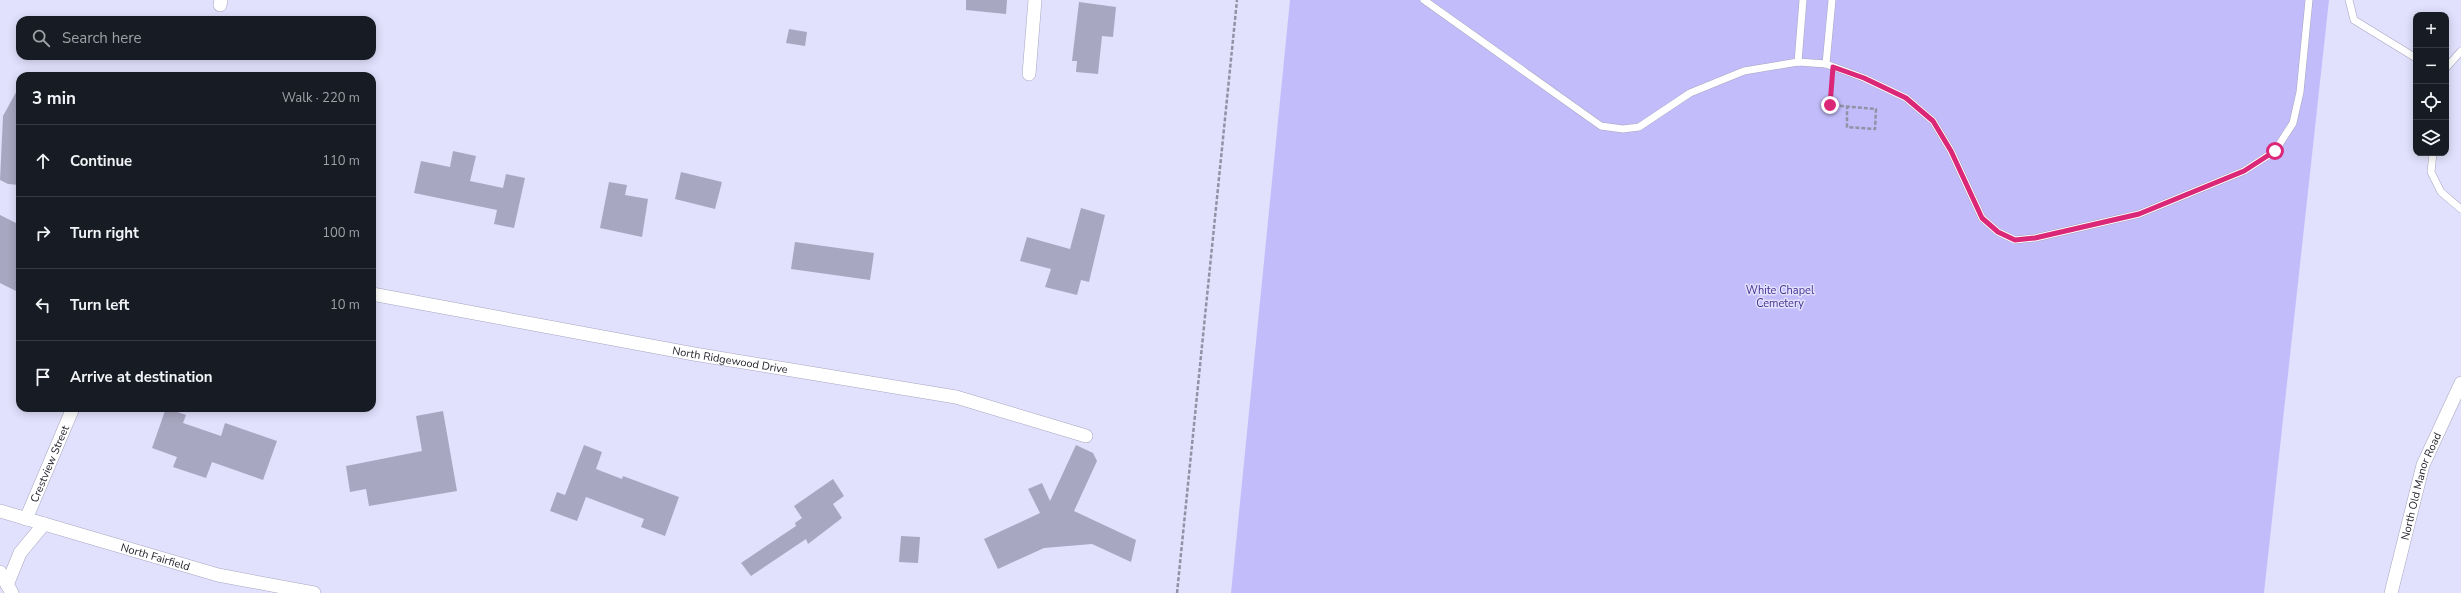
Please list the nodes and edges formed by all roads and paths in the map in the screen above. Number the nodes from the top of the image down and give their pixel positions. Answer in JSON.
{"nodes":[{"id":1,"x":1035,"y":0,"type":"edge"},
{"id":2,"x":1237,"y":0,"type":"edge"},
{"id":3,"x":1424,"y":0,"type":"edge"},
{"id":4,"x":1803,"y":0,"type":"edge"},
{"id":5,"x":1832,"y":0,"type":"edge"},
{"id":6,"x":2309,"y":0,"type":"edge"},
{"id":7,"x":2349,"y":0,"type":"edge"},
{"id":8,"x":2461,"y":51,"type":"edge"},
{"id":9,"x":2413,"y":56,"type":"edge"},
{"id":10,"x":1798,"y":62,"type":"junction"},
{"id":11,"x":1829,"y":65,"type":"junction"},
{"id":12,"x":2449,"y":65,"type":"edge"},
{"id":13,"x":1030,"y":74,"type":"dead end"},
{"id":14,"x":1847,"y":106,"type":"junction"},
{"id":15,"x":2432,"y":156,"type":"edge"},
{"id":16,"x":2461,"y":209,"type":"edge"},
{"id":17,"x":376,"y":295,"type":"edge"},
{"id":18,"x":2461,"y":383,"type":"edge"},
{"id":19,"x":71,"y":412,"type":"edge"},
{"id":20,"x":1086,"y":436,"type":"dead end"},
{"id":21,"x":0,"y":511,"type":"edge"},
{"id":22,"x":26,"y":519,"type":"junction"},
{"id":23,"x":44,"y":524,"type":"junction"},
{"id":24,"x":0,"y":572,"type":"edge"},
{"id":25,"x":10,"y":589,"type":"edge"},
{"id":26,"x":314,"y":593,"type":"edge"},
{"id":27,"x":1177,"y":593,"type":"edge"},
{"id":28,"x":2391,"y":593,"type":"edge"}],
"edges":[{"from":1,"to":13,"type":"street"},
{"from":2,"to":27,"type":"path"},
{"from":3,"to":10,"type":"lane"},
{"from":4,"to":10,"type":"lane"},
{"from":5,"to":11,"type":"lane"},
{"from":6,"to":11,"type":"lane"},
{"from":7,"to":9,"type":"lane"},
{"from":8,"to":12,"type":"lane"},
{"from":10,"to":11,"type":"lane"},
{"from":11,"to":14,"type":"path"},
{"from":14,"to":14,"type":"path"},
{"from":15,"to":16,"type":"lane"},
{"from":17,"to":20,"type":"street","name":"North Ridgewood Drive"},
{"from":18,"to":28,"type":"street","name":"North Old Manor Road"},
{"from":19,"to":22,"type":"street","name":"Crestview Street"},
{"from":21,"to":22,"type":"street","name":"North Fairfield"},
{"from":22,"to":23,"type":"street","name":"North Fairfield"},
{"from":23,"to":25,"type":"street"},
{"from":23,"to":26,"type":"street","name":"North Fairfield"},
{"from":24,"to":25,"type":"street"}]}
